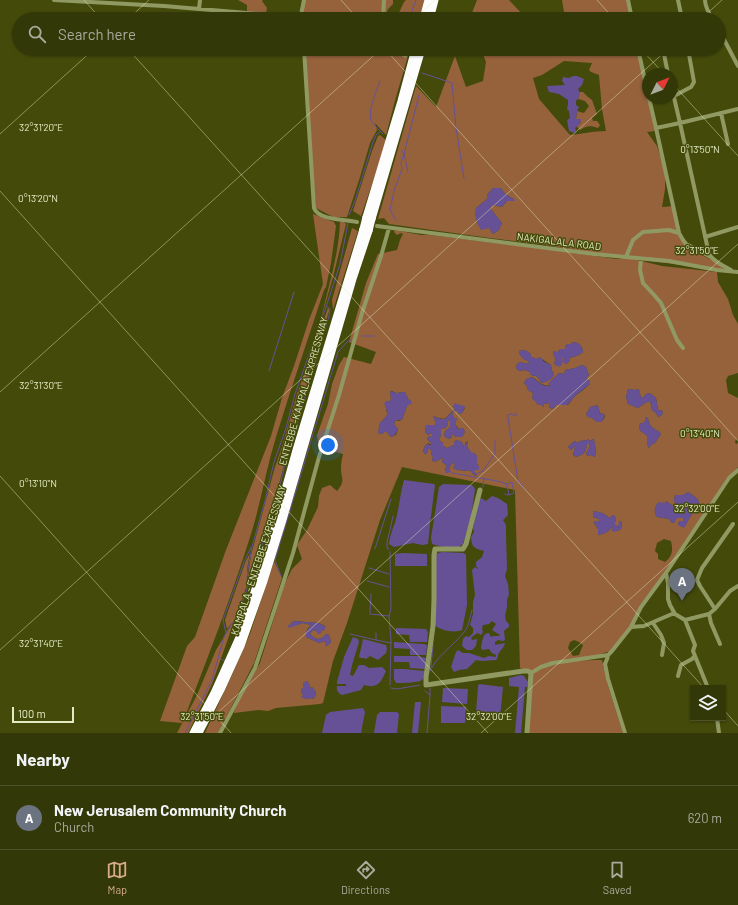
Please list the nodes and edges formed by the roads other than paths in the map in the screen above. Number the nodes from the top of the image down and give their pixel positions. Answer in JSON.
{"nodes":[{"id":1,"x":54,"y":0,"type":"edge"},
{"id":2,"x":200,"y":0,"type":"edge"},
{"id":3,"x":304,"y":0,"type":"edge"},
{"id":4,"x":384,"y":0,"type":"edge"},
{"id":5,"x":428,"y":0,"type":"edge"},
{"id":6,"x":435,"y":0,"type":"edge"},
{"id":7,"x":628,"y":0,"type":"edge"},
{"id":8,"x":678,"y":0,"type":"edge"},
{"id":9,"x":705,"y":0,"type":"edge"},
{"id":10,"x":90,"y":1,"type":"edge"},
{"id":11,"x":199,"y":9,"type":"junction"},
{"id":12,"x":236,"y":12,"type":"edge"},
{"id":13,"x":302,"y":12,"type":"edge"},
{"id":14,"x":383,"y":12,"type":"edge"},
{"id":15,"x":425,"y":12,"type":"edge"},
{"id":16,"x":432,"y":12,"type":"edge"},
{"id":17,"x":631,"y":12,"type":"edge"},
{"id":18,"x":681,"y":12,"type":"edge"},
{"id":19,"x":708,"y":12,"type":"edge"},
{"id":20,"x":726,"y":43,"type":"edge"},
{"id":21,"x":304,"y":56,"type":"edge"},
{"id":22,"x":413,"y":56,"type":"edge"},
{"id":23,"x":420,"y":56,"type":"edge"},
{"id":24,"x":640,"y":56,"type":"edge"},
{"id":25,"x":664,"y":56,"type":"edge"},
{"id":26,"x":689,"y":56,"type":"edge"},
{"id":27,"x":738,"y":66,"type":"edge"},
{"id":28,"x":642,"y":68,"type":"edge"},
{"id":29,"x":667,"y":68,"type":"edge"},
{"id":30,"x":678,"y":94,"type":"edge"},
{"id":31,"x":650,"y":104,"type":"edge"},
{"id":32,"x":676,"y":104,"type":"edge"},
{"id":33,"x":738,"y":109,"type":"edge"},
{"id":34,"x":721,"y":113,"type":"junction"},
{"id":35,"x":680,"y":123,"type":"junction"},
{"id":36,"x":656,"y":128,"type":"junction"},
{"id":37,"x":728,"y":144,"type":"dead end"},
{"id":38,"x":369,"y":218,"type":"junction"},
{"id":39,"x":357,"y":222,"type":"dead end"},
{"id":40,"x":377,"y":226,"type":"dead end"},
{"id":41,"x":738,"y":227,"type":"edge"},
{"id":42,"x":389,"y":228,"type":"junction"},
{"id":43,"x":366,"y":230,"type":"junction"},
{"id":44,"x":679,"y":233,"type":"junction"},
{"id":45,"x":705,"y":237,"type":"junction"},
{"id":46,"x":626,"y":257,"type":"junction"},
{"id":47,"x":711,"y":257,"type":"junction"},
{"id":48,"x":641,"y":259,"type":"junction"},
{"id":49,"x":731,"y":271,"type":"junction"},
{"id":50,"x":738,"y":272,"type":"edge"},
{"id":51,"x":682,"y":348,"type":"dead end"},
{"id":52,"x":738,"y":470,"type":"edge"},
{"id":53,"x":480,"y":490,"type":"dead end"},
{"id":54,"x":733,"y":524,"type":"dead end"},
{"id":55,"x":666,"y":573,"type":"junction"},
{"id":56,"x":738,"y":586,"type":"edge"},
{"id":57,"x":714,"y":609,"type":"junction"},
{"id":58,"x":675,"y":614,"type":"junction"},
{"id":59,"x":708,"y":614,"type":"junction"},
{"id":60,"x":685,"y":620,"type":"junction"},
{"id":61,"x":653,"y":623,"type":"junction"},
{"id":62,"x":631,"y":627,"type":"junction"},
{"id":63,"x":720,"y":644,"type":"dead end"},
{"id":64,"x":608,"y":655,"type":"junction"},
{"id":65,"x":662,"y":655,"type":"dead end"},
{"id":66,"x":695,"y":656,"type":"junction"},
{"id":67,"x":531,"y":673,"type":"junction"},
{"id":68,"x":678,"y":676,"type":"dead end"},
{"id":69,"x":707,"y":685,"type":"edge"},
{"id":70,"x":717,"y":721,"type":"edge"},
{"id":71,"x":201,"y":732,"type":"edge"},
{"id":72,"x":193,"y":733,"type":"edge"},
{"id":73,"x":220,"y":733,"type":"edge"},
{"id":74,"x":527,"y":733,"type":"edge"},
{"id":75,"x":626,"y":733,"type":"edge"},
{"id":76,"x":719,"y":733,"type":"edge"}],
"edges":[{"from":1,"to":10,"type":"street"},
{"from":2,"to":11,"type":"street"},
{"from":3,"to":13,"type":"street"},
{"from":4,"to":14,"type":"street"},
{"from":5,"to":15,"type":"highway"},
{"from":6,"to":16,"type":"highway"},
{"from":7,"to":17,"type":"street"},
{"from":8,"to":18,"type":"street"},
{"from":9,"to":19,"type":"street"},
{"from":10,"to":11,"type":"street"},
{"from":11,"to":12,"type":"street"},
{"from":20,"to":27,"type":"street"},
{"from":21,"to":39,"type":"street"},
{"from":22,"to":38,"type":"highway","name":"ENTEBBE–KAMPALA EXPRESSWAY"},
{"from":23,"to":38,"type":"highway","name":"ENTEBBE–KAMPALA EXPRESSWAY"},
{"from":24,"to":28,"type":"street"},
{"from":25,"to":29,"type":"street"},
{"from":26,"to":30,"type":"street"},
{"from":31,"to":36,"type":"street"},
{"from":32,"to":35,"type":"street"},
{"from":33,"to":34,"type":"street"},
{"from":34,"to":35,"type":"street"},
{"from":34,"to":37,"type":"street"},
{"from":35,"to":36,"type":"street"},
{"from":35,"to":45,"type":"street"},
{"from":36,"to":44,"type":"street"},
{"from":38,"to":43,"type":"highway","name":"ENTEBBE–KAMPALA EXPRESSWAY","bridge":true},
{"from":40,"to":42,"type":"street","name":"NAKIGALALA ROAD"},
{"from":41,"to":45,"type":"street"},
{"from":42,"to":46,"type":"street","name":"NAKIGALALA ROAD"},
{"from":42,"to":73,"type":"street"},
{"from":43,"to":71,"type":"highway","name":"KAMPALA - ENTEBBE EXPRESSWAY"},
{"from":43,"to":72,"type":"highway","name":"ENTEBBE–KAMPALA EXPRESSWAY"},
{"from":44,"to":46,"type":"street"},
{"from":44,"to":47,"type":"street"},
{"from":45,"to":47,"type":"street"},
{"from":46,"to":48,"type":"street","name":"NAKIGALALA ROAD"},
{"from":47,"to":49,"type":"street"},
{"from":48,"to":49,"type":"street","name":"NAKIGALALA ROAD"},
{"from":48,"to":51,"type":"street"},
{"from":49,"to":50,"type":"street","name":"NAKIGALALA ROAD"},
{"from":52,"to":55,"type":"street"},
{"from":53,"to":67,"type":"street"},
{"from":54,"to":57,"type":"street"},
{"from":55,"to":58,"type":"street"},
{"from":55,"to":62,"type":"street"},
{"from":56,"to":57,"type":"street"},
{"from":57,"to":59,"type":"street"},
{"from":58,"to":60,"type":"street"},
{"from":58,"to":61,"type":"street"},
{"from":59,"to":60,"type":"street"},
{"from":59,"to":63,"type":"street"},
{"from":60,"to":66,"type":"street"},
{"from":61,"to":62,"type":"street"},
{"from":61,"to":65,"type":"street"},
{"from":62,"to":64,"type":"street"},
{"from":64,"to":67,"type":"street"},
{"from":64,"to":75,"type":"street"},
{"from":66,"to":68,"type":"street"},
{"from":66,"to":69,"type":"street"},
{"from":67,"to":74,"type":"street"},
{"from":70,"to":76,"type":"street"}]}
